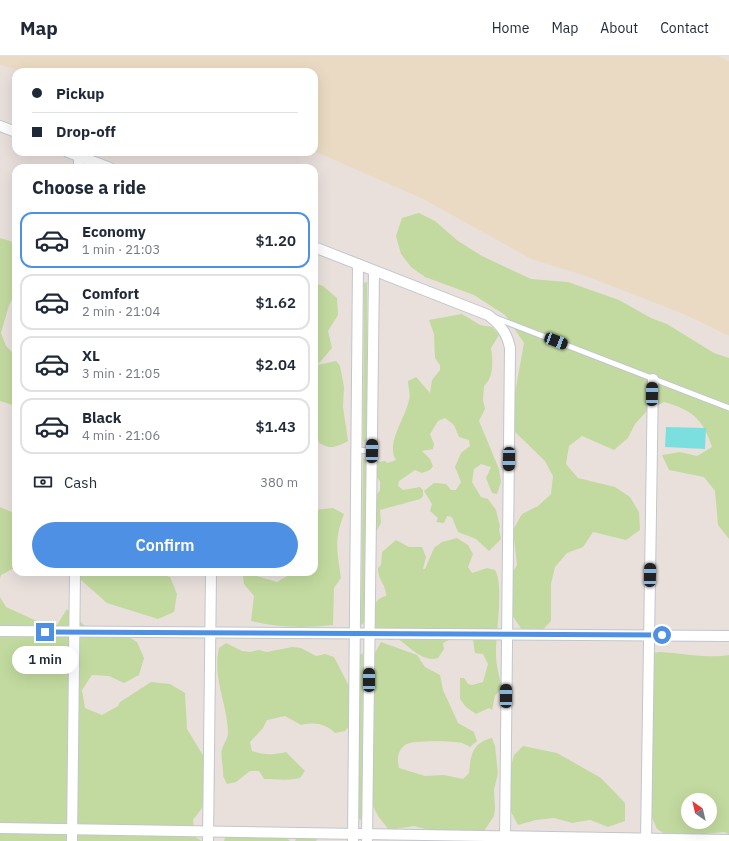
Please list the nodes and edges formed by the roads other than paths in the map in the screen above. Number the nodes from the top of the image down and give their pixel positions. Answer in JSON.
{"nodes":[{"id":1,"x":0,"y":126,"type":"edge"},
{"id":2,"x":12,"y":130,"type":"edge"},
{"id":3,"x":79,"y":156,"type":"joint"},
{"id":4,"x":79,"y":164,"type":"edge"},
{"id":5,"x":100,"y":164,"type":"edge"},
{"id":6,"x":318,"y":249,"type":"edge"},
{"id":7,"x":358,"y":264,"type":"junction"},
{"id":8,"x":374,"y":271,"type":"junction"},
{"id":9,"x":488,"y":315,"type":"junction"},
{"id":10,"x":652,"y":378,"type":"junction"},
{"id":11,"x":729,"y":408,"type":"edge"},
{"id":12,"x":356,"y":450,"type":"junction"},
{"id":13,"x":372,"y":451,"type":"junction"},
{"id":14,"x":75,"y":576,"type":"edge"},
{"id":15,"x":211,"y":576,"type":"edge"},
{"id":16,"x":0,"y":632,"type":"edge"},
{"id":17,"x":74,"y":632,"type":"junction"},
{"id":18,"x":210,"y":633,"type":"junction"},
{"id":19,"x":355,"y":633,"type":"junction"},
{"id":20,"x":370,"y":634,"type":"junction"},
{"id":21,"x":507,"y":634,"type":"junction"},
{"id":22,"x":649,"y":635,"type":"junction"},
{"id":23,"x":729,"y":636,"type":"edge"},
{"id":24,"x":0,"y":828,"type":"edge"},
{"id":25,"x":72,"y":829,"type":"junction"},
{"id":26,"x":208,"y":836,"type":"edge"},
{"id":27,"x":353,"y":837,"type":"edge"},
{"id":28,"x":367,"y":838,"type":"edge"},
{"id":29,"x":505,"y":839,"type":"edge"},
{"id":30,"x":646,"y":840,"type":"edge"},
{"id":31,"x":729,"y":840,"type":"edge"},
{"id":32,"x":72,"y":841,"type":"edge"}],
"edges":[{"from":1,"to":2,"type":"street"},
{"from":3,"to":4,"type":"street"},
{"from":3,"to":5,"type":"street"},
{"from":6,"to":7,"type":"street"},
{"from":7,"to":8,"type":"street"},
{"from":7,"to":12,"type":"street"},
{"from":8,"to":9,"type":"street"},
{"from":8,"to":13,"type":"street"},
{"from":9,"to":10,"type":"lane"},
{"from":9,"to":21,"type":"street"},
{"from":10,"to":11,"type":"lane"},
{"from":10,"to":22,"type":"street"},
{"from":12,"to":13,"type":"lane"},
{"from":12,"to":19,"type":"street"},
{"from":13,"to":20,"type":"street"},
{"from":14,"to":17,"type":"street"},
{"from":15,"to":18,"type":"street"},
{"from":16,"to":17,"type":"street"},
{"from":17,"to":18,"type":"street"},
{"from":17,"to":25,"type":"street"},
{"from":18,"to":19,"type":"street"},
{"from":18,"to":26,"type":"street"},
{"from":19,"to":20,"type":"street"},
{"from":19,"to":27,"type":"street"},
{"from":20,"to":21,"type":"street"},
{"from":20,"to":28,"type":"street"},
{"from":21,"to":22,"type":"street"},
{"from":21,"to":29,"type":"street"},
{"from":22,"to":23,"type":"street"},
{"from":22,"to":30,"type":"street"},
{"from":24,"to":25,"type":"street"},
{"from":25,"to":26,"type":"street"},
{"from":25,"to":32,"type":"street"},
{"from":26,"to":27,"type":"street"},
{"from":27,"to":28,"type":"street"},
{"from":28,"to":29,"type":"street"},
{"from":29,"to":30,"type":"street"},
{"from":30,"to":31,"type":"street"}]}
